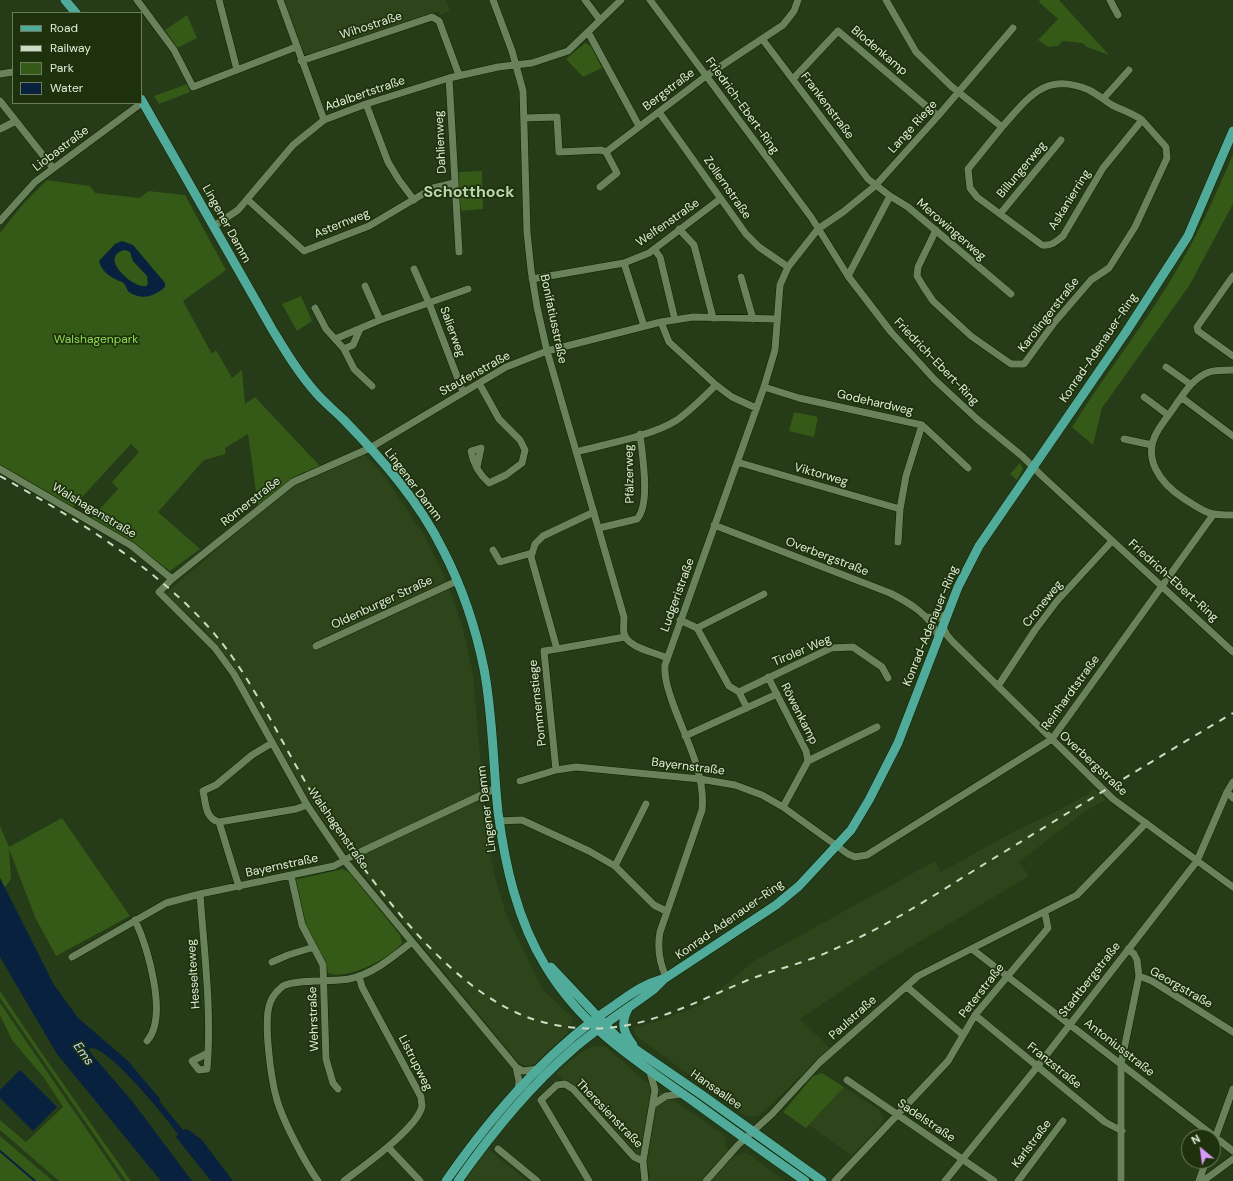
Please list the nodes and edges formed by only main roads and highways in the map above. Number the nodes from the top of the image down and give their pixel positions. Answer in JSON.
{"nodes":[{"id":1,"x":65,"y":0,"type":"edge"},
{"id":2,"x":75,"y":12,"type":"edge"},
{"id":3,"x":142,"y":101,"type":"edge"},
{"id":4,"x":1233,"y":132,"type":"edge"},
{"id":5,"x":533,"y":941,"type":"junction"},
{"id":6,"x":665,"y":978,"type":"junction"},
{"id":7,"x":628,"y":1009,"type":"junction"},
{"id":8,"x":597,"y":1016,"type":"junction"},
{"id":9,"x":589,"y":1022,"type":"junction"},
{"id":10,"x":605,"y":1026,"type":"junction"},
{"id":11,"x":598,"y":1031,"type":"junction"},
{"id":12,"x":637,"y":1051,"type":"junction"},
{"id":13,"x":446,"y":1181,"type":"edge"},
{"id":14,"x":458,"y":1181,"type":"edge"},
{"id":15,"x":805,"y":1181,"type":"edge"},
{"id":16,"x":822,"y":1181,"type":"edge"}],
"edges":[{"from":1,"to":2,"type":"main road"},
{"from":3,"to":5,"type":"main road","name":"Lingener Damm"},
{"from":4,"to":6,"type":"main road","name":"Konrad-Adenauer-Ring"},
{"from":5,"to":8,"type":"main road","name":"Lingener Damm"},
{"from":5,"to":9,"type":"main road","name":"Lingener Damm"},
{"from":6,"to":7,"type":"main road","name":"Konrad-Adenauer-Ring"},
{"from":6,"to":8,"type":"main road","name":"Konrad-Adenauer-Ring"},
{"from":7,"to":10,"type":"main road","name":"Konrad-Adenauer-Ring"},
{"from":7,"to":12,"type":"main road"},
{"from":8,"to":9,"type":"main road","name":"Konrad-Adenauer-Ring"},
{"from":8,"to":10,"type":"main road","name":"Hansaallee"},
{"from":9,"to":11,"type":"main road","name":"Hansaallee"},
{"from":9,"to":13,"type":"main road","name":"Konrad-Adenauer-Ring"},
{"from":10,"to":11,"type":"main road","name":"Konrad-Adenauer-Ring"},
{"from":10,"to":12,"type":"main road","name":"Hansaallee"},
{"from":11,"to":14,"type":"main road","name":"Konrad-Adenauer-Ring"},
{"from":11,"to":15,"type":"main road","name":"Hansaallee"},
{"from":12,"to":16,"type":"main road","name":"Hansaallee"}]}
